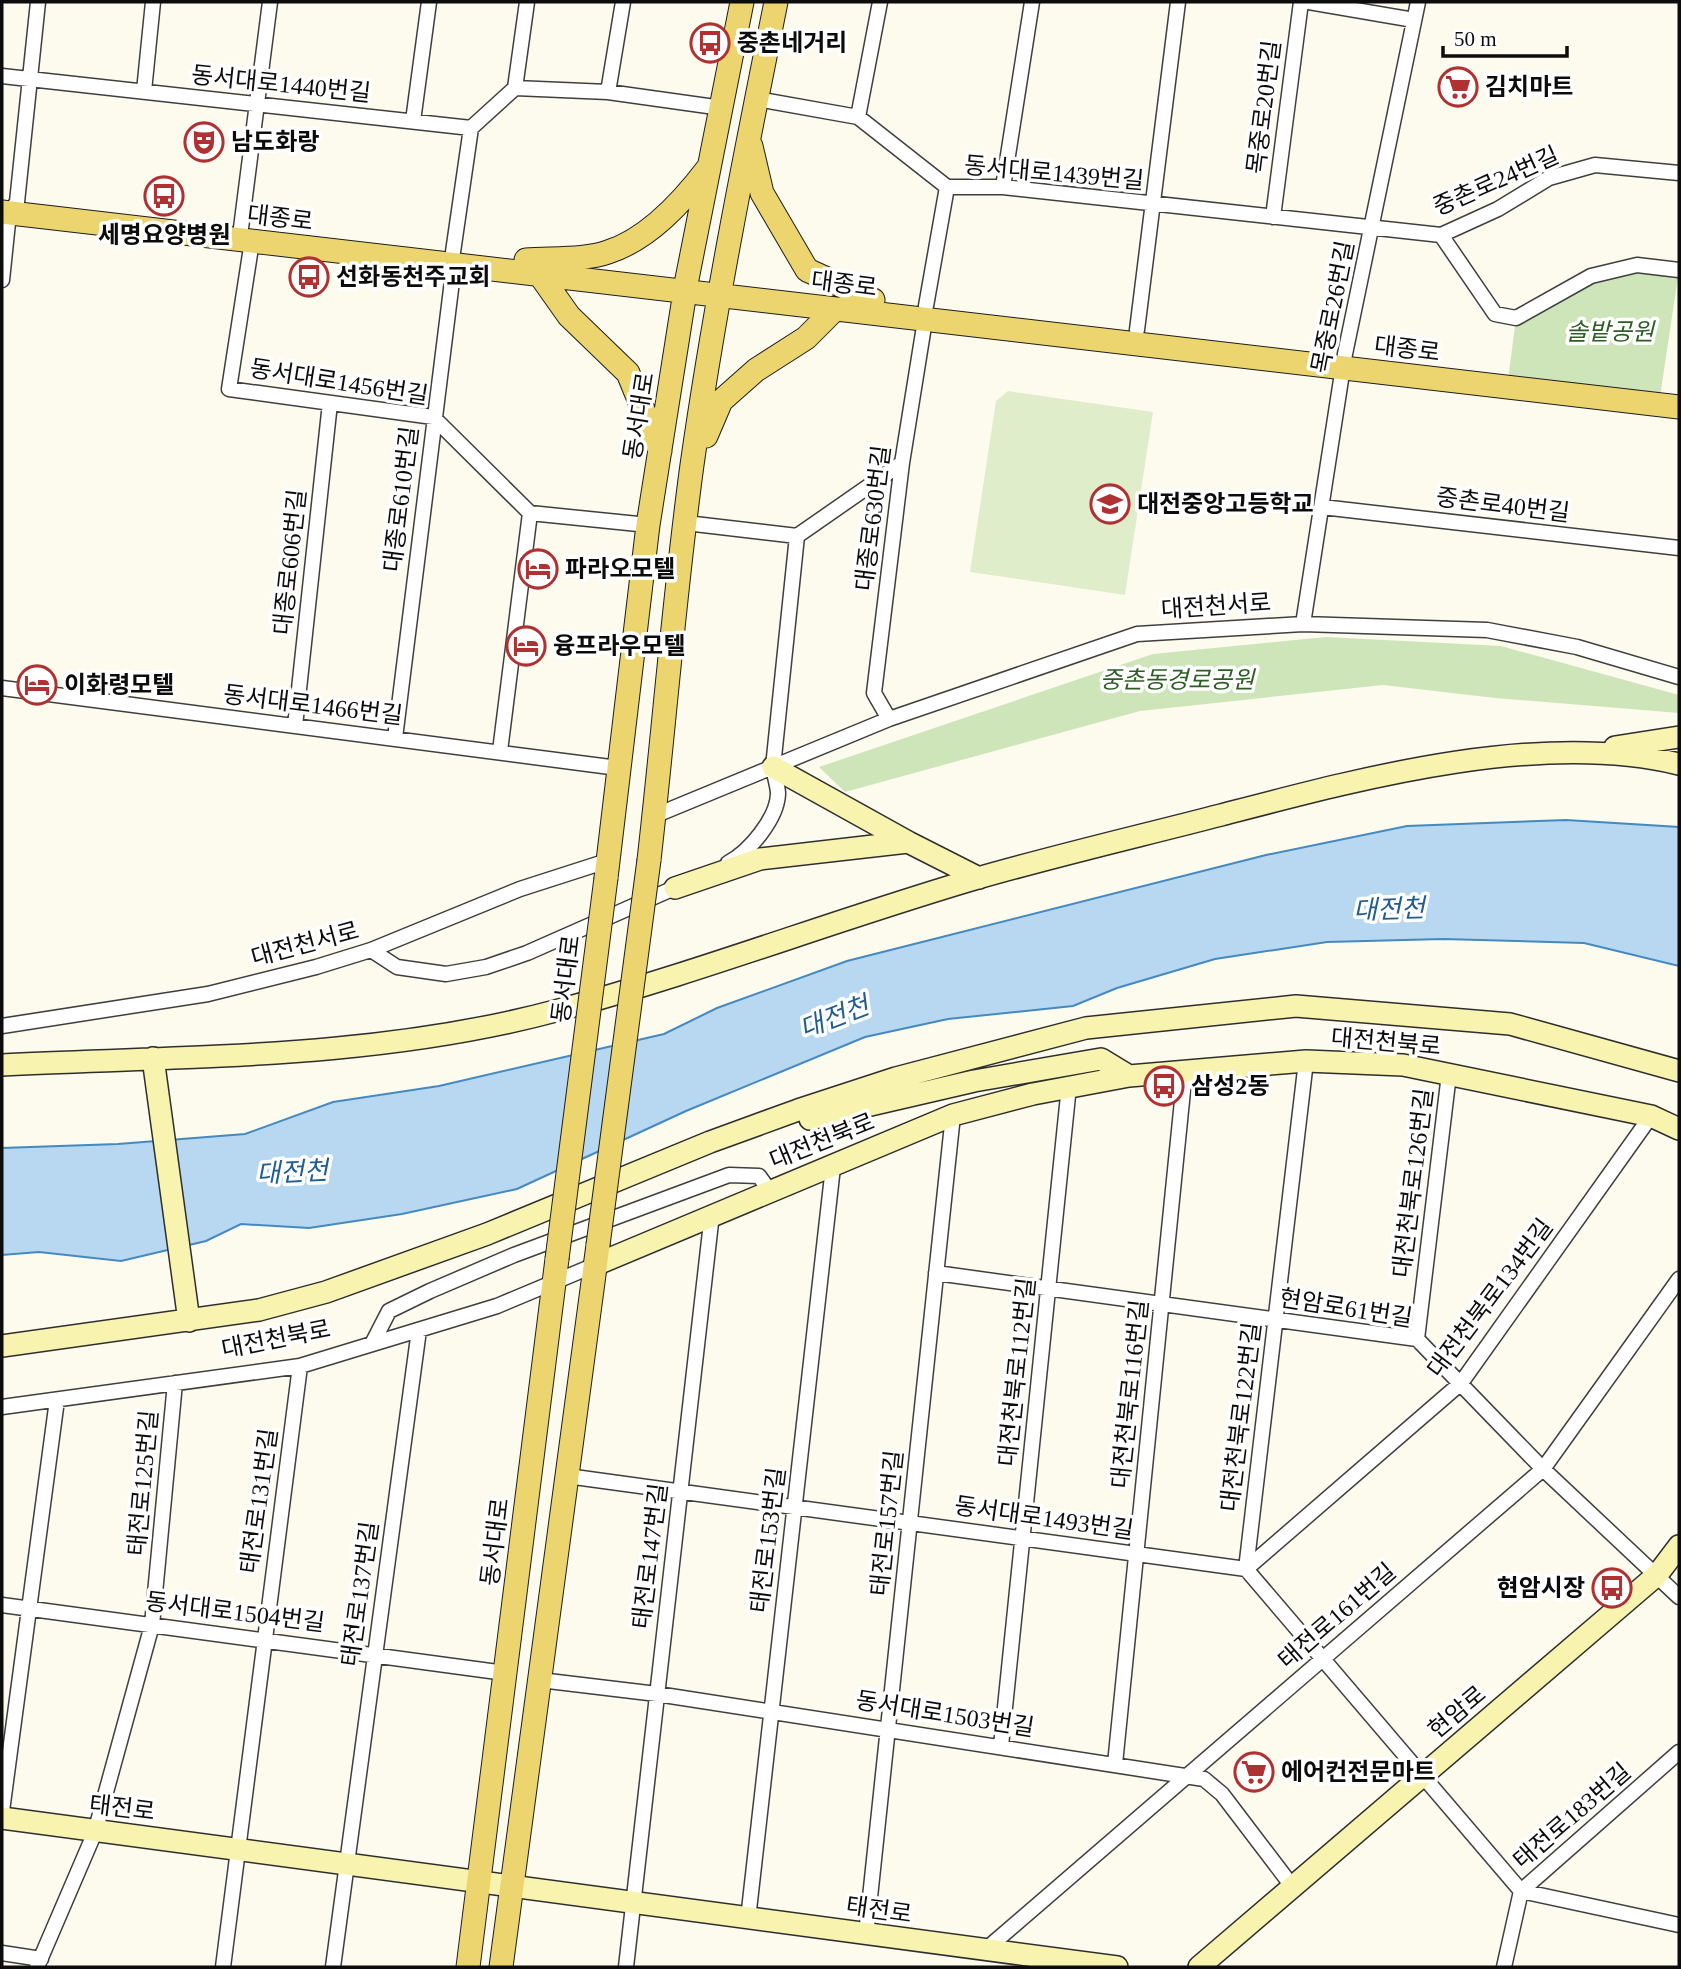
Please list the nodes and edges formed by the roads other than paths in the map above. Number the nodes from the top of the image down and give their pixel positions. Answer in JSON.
{"nodes":[{"id":1,"x":38,"y":2,"type":"edge"},
{"id":2,"x":153,"y":2,"type":"edge"},
{"id":3,"x":270,"y":2,"type":"edge"},
{"id":4,"x":429,"y":2,"type":"edge"},
{"id":5,"x":527,"y":2,"type":"edge"},
{"id":6,"x":623,"y":2,"type":"edge"},
{"id":7,"x":743,"y":2,"type":"edge"},
{"id":8,"x":776,"y":2,"type":"edge"},
{"id":9,"x":880,"y":2,"type":"edge"},
{"id":10,"x":1032,"y":2,"type":"edge"},
{"id":11,"x":1178,"y":2,"type":"edge"},
{"id":12,"x":1301,"y":2,"type":"edge"},
{"id":13,"x":1309,"y":2,"type":"edge"},
{"id":14,"x":1418,"y":2,"type":"edge"},
{"id":15,"x":1414,"y":20,"type":"junction"},
{"id":16,"x":2,"y":76,"type":"edge"},
{"id":17,"x":30,"y":79,"type":"junction"},
{"id":18,"x":515,"y":88,"type":"junction"},
{"id":19,"x":144,"y":92,"type":"junction"},
{"id":20,"x":608,"y":92,"type":"junction"},
{"id":21,"x":757,"y":99,"type":"junction"},
{"id":22,"x":257,"y":104,"type":"junction"},
{"id":23,"x":722,"y":108,"type":"junction"},
{"id":24,"x":858,"y":117,"type":"junction"},
{"id":25,"x":413,"y":121,"type":"junction"},
{"id":26,"x":471,"y":128,"type":"junction"},
{"id":27,"x":749,"y":138,"type":"junction"},
{"id":28,"x":712,"y":163,"type":"junction"},
{"id":29,"x":1679,"y":173,"type":"edge"},
{"id":30,"x":947,"y":187,"type":"junction"},
{"id":31,"x":1003,"y":187,"type":"junction"},
{"id":32,"x":1153,"y":204,"type":"junction"},
{"id":33,"x":8,"y":207,"type":"edge"},
{"id":34,"x":1273,"y":218,"type":"junction"},
{"id":35,"x":1372,"y":228,"type":"junction"},
{"id":36,"x":247,"y":235,"type":"junction"},
{"id":37,"x":1441,"y":235,"type":"junction"},
{"id":38,"x":453,"y":258,"type":"junction"},
{"id":39,"x":533,"y":267,"type":"junction"},
{"id":40,"x":1679,"y":270,"type":"edge"},
{"id":41,"x":2,"y":280,"type":"edge"},
{"id":42,"x":686,"y":285,"type":"junction"},
{"id":43,"x":721,"y":289,"type":"junction"},
{"id":44,"x":873,"y":300,"type":"junction"},
{"id":45,"x":835,"y":309,"type":"junction"},
{"id":46,"x":925,"y":313,"type":"junction"},
{"id":47,"x":1137,"y":330,"type":"junction"},
{"id":48,"x":1344,"y":361,"type":"junction"},
{"id":49,"x":1679,"y":391,"type":"edge"},
{"id":50,"x":330,"y":404,"type":"junction"},
{"id":51,"x":1679,"y":407,"type":"edge"},
{"id":52,"x":433,"y":417,"type":"junction"},
{"id":53,"x":660,"y":451,"type":"junction"},
{"id":54,"x":902,"y":463,"type":"junction"},
{"id":55,"x":692,"y":467,"type":"junction"},
{"id":56,"x":1322,"y":507,"type":"junction"},
{"id":57,"x":530,"y":513,"type":"junction"},
{"id":58,"x":686,"y":523,"type":"junction"},
{"id":59,"x":648,"y":525,"type":"junction"},
{"id":60,"x":797,"y":536,"type":"junction"},
{"id":61,"x":1679,"y":548,"type":"edge"},
{"id":62,"x":1303,"y":624,"type":"junction"},
{"id":63,"x":1679,"y":677,"type":"edge"},
{"id":64,"x":2,"y":688,"type":"edge"},
{"id":65,"x":889,"y":719,"type":"junction"},
{"id":66,"x":295,"y":726,"type":"junction"},
{"id":67,"x":1679,"y":737,"type":"edge"},
{"id":68,"x":396,"y":738,"type":"junction"},
{"id":69,"x":500,"y":751,"type":"junction"},
{"id":70,"x":1589,"y":752,"type":"junction"},
{"id":71,"x":1679,"y":764,"type":"edge"},
{"id":72,"x":772,"y":767,"type":"junction"},
{"id":73,"x":618,"y":768,"type":"junction"},
{"id":74,"x":654,"y":816,"type":"junction"},
{"id":75,"x":908,"y":842,"type":"junction"},
{"id":76,"x":607,"y":869,"type":"junction"},
{"id":77,"x":979,"y":878,"type":"junction"},
{"id":78,"x":675,"y":888,"type":"junction"},
{"id":79,"x":371,"y":950,"type":"junction"},
{"id":80,"x":2,"y":1026,"type":"edge"},
{"id":81,"x":153,"y":1058,"type":"junction"},
{"id":82,"x":1306,"y":1061,"type":"junction"},
{"id":83,"x":2,"y":1065,"type":"edge"},
{"id":84,"x":1185,"y":1071,"type":"junction"},
{"id":85,"x":1679,"y":1071,"type":"edge"},
{"id":86,"x":1449,"y":1074,"type":"junction"},
{"id":87,"x":1129,"y":1076,"type":"junction"},
{"id":88,"x":1069,"y":1086,"type":"junction"},
{"id":89,"x":953,"y":1115,"type":"junction"},
{"id":90,"x":1651,"y":1116,"type":"junction"},
{"id":91,"x":1679,"y":1129,"type":"edge"},
{"id":92,"x":710,"y":1142,"type":"junction"},
{"id":93,"x":833,"y":1167,"type":"junction"},
{"id":94,"x":769,"y":1190,"type":"junction"},
{"id":95,"x":712,"y":1214,"type":"junction"},
{"id":96,"x":597,"y":1255,"type":"junction"},
{"id":97,"x":936,"y":1273,"type":"junction"},
{"id":98,"x":1679,"y":1279,"type":"edge"},
{"id":99,"x":554,"y":1283,"type":"junction"},
{"id":100,"x":1048,"y":1289,"type":"junction"},
{"id":101,"x":1161,"y":1304,"type":"junction"},
{"id":102,"x":1275,"y":1320,"type":"junction"},
{"id":103,"x":189,"y":1321,"type":"junction"},
{"id":104,"x":419,"y":1330,"type":"junction"},
{"id":105,"x":1417,"y":1339,"type":"junction"},
{"id":106,"x":372,"y":1344,"type":"junction"},
{"id":107,"x":2,"y":1346,"type":"edge"},
{"id":108,"x":300,"y":1366,"type":"junction"},
{"id":109,"x":175,"y":1383,"type":"junction"},
{"id":110,"x":1461,"y":1383,"type":"junction"},
{"id":111,"x":57,"y":1400,"type":"junction"},
{"id":112,"x":2,"y":1407,"type":"edge"},
{"id":113,"x":1543,"y":1469,"type":"junction"},
{"id":114,"x":567,"y":1476,"type":"junction"},
{"id":115,"x":681,"y":1490,"type":"junction"},
{"id":116,"x":794,"y":1506,"type":"junction"},
{"id":117,"x":910,"y":1522,"type":"junction"},
{"id":118,"x":1022,"y":1538,"type":"junction"},
{"id":119,"x":1679,"y":1546,"type":"edge"},
{"id":120,"x":1136,"y":1554,"type":"junction"},
{"id":121,"x":1246,"y":1569,"type":"junction"},
{"id":122,"x":1657,"y":1575,"type":"junction"},
{"id":123,"x":1679,"y":1597,"type":"edge"},
{"id":124,"x":2,"y":1605,"type":"edge"},
{"id":125,"x":31,"y":1609,"type":"junction"},
{"id":126,"x":152,"y":1625,"type":"junction"},
{"id":127,"x":264,"y":1639,"type":"junction"},
{"id":128,"x":375,"y":1654,"type":"junction"},
{"id":129,"x":1321,"y":1660,"type":"junction"},
{"id":130,"x":505,"y":1673,"type":"junction"},
{"id":131,"x":540,"y":1680,"type":"junction"},
{"id":132,"x":657,"y":1694,"type":"junction"},
{"id":133,"x":771,"y":1711,"type":"junction"},
{"id":134,"x":888,"y":1729,"type":"junction"},
{"id":135,"x":1001,"y":1746,"type":"junction"},
{"id":136,"x":1679,"y":1752,"type":"edge"},
{"id":137,"x":1115,"y":1764,"type":"junction"},
{"id":138,"x":1188,"y":1776,"type":"junction"},
{"id":139,"x":1421,"y":1776,"type":"junction"},
{"id":140,"x":2,"y":1811,"type":"edge"},
{"id":141,"x":2,"y":1818,"type":"edge"},
{"id":142,"x":95,"y":1832,"type":"junction"},
{"id":143,"x":236,"y":1849,"type":"junction"},
{"id":144,"x":347,"y":1864,"type":"junction"},
{"id":145,"x":478,"y":1882,"type":"junction"},
{"id":146,"x":512,"y":1886,"type":"junction"},
{"id":147,"x":1292,"y":1886,"type":"junction"},
{"id":148,"x":1521,"y":1891,"type":"junction"},
{"id":149,"x":634,"y":1903,"type":"junction"},
{"id":150,"x":747,"y":1919,"type":"junction"},
{"id":151,"x":1679,"y":1925,"type":"edge"},
{"id":152,"x":866,"y":1935,"type":"junction"},
{"id":153,"x":984,"y":1951,"type":"junction"},
{"id":154,"x":2,"y":1953,"type":"edge"},
{"id":155,"x":39,"y":1963,"type":"edge"},
{"id":156,"x":223,"y":1967,"type":"edge"},
{"id":157,"x":333,"y":1967,"type":"edge"},
{"id":158,"x":468,"y":1967,"type":"edge"},
{"id":159,"x":501,"y":1967,"type":"edge"},
{"id":160,"x":626,"y":1967,"type":"edge"},
{"id":161,"x":1117,"y":1967,"type":"edge"},
{"id":162,"x":1199,"y":1967,"type":"edge"},
{"id":163,"x":1504,"y":1967,"type":"edge"}],
"edges":[{"from":1,"to":17,"type":"street"},
{"from":2,"to":19,"type":"street"},
{"from":3,"to":22,"type":"street"},
{"from":4,"to":25,"type":"street"},
{"from":5,"to":18,"type":"street"},
{"from":6,"to":20,"type":"street"},
{"from":7,"to":23,"type":"main road","name":"동서대로"},
{"from":8,"to":21,"type":"main road"},
{"from":9,"to":24,"type":"street"},
{"from":10,"to":31,"type":"street"},
{"from":11,"to":32,"type":"street"},
{"from":12,"to":34,"type":"street","name":"목중로20번길"},
{"from":13,"to":15,"type":"street"},
{"from":14,"to":15,"type":"street","name":"목중로26번길"},
{"from":15,"to":35,"type":"street","name":"목중로26번길"},
{"from":16,"to":17,"type":"street","name":"동서대로1440번길"},
{"from":17,"to":19,"type":"street","name":"동서대로1440번길"},
{"from":17,"to":33,"type":"street"},
{"from":18,"to":20,"type":"street"},
{"from":18,"to":26,"type":"street"},
{"from":19,"to":22,"type":"street","name":"동서대로1440번길"},
{"from":20,"to":23,"type":"street"},
{"from":21,"to":24,"type":"street","name":"동서대로1439번길"},
{"from":21,"to":27,"type":"main road"},
{"from":22,"to":25,"type":"street","name":"동서대로1440번길"},
{"from":22,"to":36,"type":"street"},
{"from":23,"to":28,"type":"main road","name":"동서대로"},
{"from":24,"to":30,"type":"street","name":"동서대로1439번길"},
{"from":25,"to":26,"type":"street","name":"동서대로1440번길"},
{"from":26,"to":38,"type":"street","name":"대종로610번길"},
{"from":27,"to":43,"type":"main road"},
{"from":27,"to":44,"type":"main road"},
{"from":28,"to":39,"type":"main road"},
{"from":28,"to":42,"type":"main road","name":"동서대로"},
{"from":29,"to":37,"type":"street","name":"중촌로24번길"},
{"from":30,"to":31,"type":"street","name":"동서대로1439번길"},
{"from":30,"to":46,"type":"street"},
{"from":31,"to":32,"type":"street","name":"동서대로1439번길"},
{"from":32,"to":34,"type":"street","name":"동서대로1439번길"},
{"from":32,"to":47,"type":"street"},
{"from":33,"to":36,"type":"main road","name":"대종로"},
{"from":33,"to":41,"type":"street"},
{"from":34,"to":35,"type":"street","name":"동서대로1439번길"},
{"from":35,"to":37,"type":"street","name":"중촌로24번길"},
{"from":35,"to":48,"type":"street","name":"목중로26번길"},
{"from":36,"to":38,"type":"main road","name":"대종로"},
{"from":36,"to":50,"type":"street","name":"동서대로1456번길"},
{"from":37,"to":40,"type":"street"},
{"from":38,"to":39,"type":"main road","name":"대종로"},
{"from":38,"to":52,"type":"street","name":"대종로610번길"},
{"from":39,"to":42,"type":"main road","name":"대종로"},
{"from":39,"to":53,"type":"main road"},
{"from":42,"to":43,"type":"main road","name":"대종로"},
{"from":42,"to":53,"type":"main road","name":"동서대로"},
{"from":43,"to":44,"type":"main road","name":"대종로"},
{"from":43,"to":45,"type":"main road","name":"대종로"},
{"from":43,"to":55,"type":"main road"},
{"from":44,"to":46,"type":"main road","name":"대종로"},
{"from":45,"to":46,"type":"main road","name":"대종로"},
{"from":45,"to":55,"type":"main road"},
{"from":46,"to":47,"type":"main road","name":"대종로"},
{"from":46,"to":48,"type":"main road","name":"대종로"},
{"from":46,"to":54,"type":"street","name":"대종로630번길"},
{"from":47,"to":48,"type":"main road","name":"대종로"},
{"from":48,"to":49,"type":"main road","name":"대종로"},
{"from":48,"to":51,"type":"main road","name":"대종로"},
{"from":48,"to":56,"type":"street","name":"목중로26번길"},
{"from":50,"to":52,"type":"street","name":"동서대로1456번길"},
{"from":50,"to":66,"type":"street","name":"대종로606번길"},
{"from":52,"to":57,"type":"street","name":"동서대로1456번길"},
{"from":52,"to":68,"type":"street","name":"대종로610번길"},
{"from":53,"to":59,"type":"main road","name":"동서대로"},
{"from":54,"to":60,"type":"street"},
{"from":54,"to":65,"type":"street","name":"대종로630번길"},
{"from":55,"to":58,"type":"main road"},
{"from":56,"to":61,"type":"street","name":"중촌로40번길"},
{"from":56,"to":62,"type":"street","name":"목중로26번길"},
{"from":57,"to":59,"type":"street"},
{"from":57,"to":69,"type":"street"},
{"from":58,"to":60,"type":"street"},
{"from":58,"to":74,"type":"main road"},
{"from":59,"to":73,"type":"main road","name":"동서대로"},
{"from":60,"to":72,"type":"street"},
{"from":62,"to":63,"type":"street","name":"대전천서로"},
{"from":62,"to":65,"type":"street","name":"대전천서로"},
{"from":64,"to":66,"type":"street","name":"동서대로1466번길"},
{"from":65,"to":72,"type":"street","name":"대전천서로"},
{"from":66,"to":68,"type":"street","name":"동서대로1466번길"},
{"from":67,"to":70,"type":"main road"},
{"from":68,"to":69,"type":"street","name":"동서대로1466번길"},
{"from":69,"to":73,"type":"street","name":"동서대로1466번길"},
{"from":70,"to":71,"type":"main road"},
{"from":70,"to":77,"type":"main road"},
{"from":72,"to":74,"type":"street","name":"대전천서로"},
{"from":72,"to":75,"type":"main road"},
{"from":72,"to":78,"type":"street"},
{"from":73,"to":76,"type":"main road","name":"동서대로"},
{"from":74,"to":96,"type":"main road","bridge":true},
{"from":75,"to":77,"type":"main road"},
{"from":75,"to":78,"type":"main road"},
{"from":76,"to":79,"type":"street","name":"대전천서로"},
{"from":76,"to":99,"type":"main road","name":"동서대로","bridge":true},
{"from":77,"to":81,"type":"main road"},
{"from":78,"to":79,"type":"street"},
{"from":79,"to":80,"type":"street","name":"대전천서로"},
{"from":81,"to":83,"type":"main road"},
{"from":81,"to":103,"type":"main road"},
{"from":82,"to":84,"type":"main road","name":"대전천북로"},
{"from":82,"to":86,"type":"main road","name":"대전천북로"},
{"from":82,"to":102,"type":"street","name":"대전천북로122번길"},
{"from":84,"to":87,"type":"main road","name":"대전천북로"},
{"from":84,"to":101,"type":"street","name":"대전천북로116번길"},
{"from":85,"to":92,"type":"main road"},
{"from":86,"to":90,"type":"main road","name":"대전천북로"},
{"from":86,"to":105,"type":"street","name":"대전천북로126번길"},
{"from":87,"to":88,"type":"main road","name":"대전천북로"},
{"from":87,"to":92,"type":"main road"},
{"from":88,"to":89,"type":"main road","name":"대전천북로"},
{"from":88,"to":100,"type":"street","name":"대전천북로112번길"},
{"from":89,"to":93,"type":"main road","name":"대전천북로"},
{"from":89,"to":97,"type":"street","name":"태전로157번길"},
{"from":90,"to":91,"type":"main road","name":"대전천북로"},
{"from":90,"to":110,"type":"street","name":"대전천북로134번길"},
{"from":92,"to":103,"type":"main road"},
{"from":93,"to":94,"type":"main road","name":"대전천북로"},
{"from":93,"to":116,"type":"street","name":"태전로153번길"},
{"from":94,"to":95,"type":"main road","name":"대전천북로"},
{"from":94,"to":106,"type":"street"},
{"from":95,"to":96,"type":"main road","name":"대전천북로"},
{"from":95,"to":115,"type":"street","name":"태전로147번길"},
{"from":96,"to":99,"type":"street","name":"대전천북로"},
{"from":96,"to":114,"type":"main road"},
{"from":97,"to":100,"type":"street","name":"현암로61번길"},
{"from":97,"to":117,"type":"street","name":"태전로157번길"},
{"from":98,"to":113,"type":"street","name":"태전로161번길"},
{"from":99,"to":104,"type":"street","name":"대전천북로"},
{"from":99,"to":130,"type":"main road","name":"동서대로"},
{"from":100,"to":101,"type":"street","name":"현암로61번길"},
{"from":100,"to":118,"type":"street","name":"대전천북로112번길"},
{"from":101,"to":102,"type":"street","name":"현암로61번길"},
{"from":101,"to":120,"type":"street","name":"대전천북로116번길"},
{"from":102,"to":105,"type":"street","name":"현암로61번길"},
{"from":102,"to":121,"type":"street","name":"대전천북로122번길"},
{"from":103,"to":107,"type":"main road"},
{"from":104,"to":106,"type":"street","name":"대전천북로"},
{"from":104,"to":128,"type":"street","name":"태전로137번길"},
{"from":105,"to":110,"type":"street","name":"현암로61번길"},
{"from":106,"to":108,"type":"street","name":"대전천북로"},
{"from":108,"to":109,"type":"street","name":"대전천북로"},
{"from":108,"to":127,"type":"street","name":"태전로131번길"},
{"from":109,"to":111,"type":"street","name":"대전천북로"},
{"from":109,"to":126,"type":"street","name":"태전로125번길"},
{"from":110,"to":113,"type":"street","name":"현암로61번길"},
{"from":110,"to":121,"type":"street","name":"대전천북로134번길"},
{"from":111,"to":112,"type":"street","name":"대전천북로"},
{"from":111,"to":125,"type":"street"},
{"from":113,"to":122,"type":"street","name":"현암로61번길"},
{"from":113,"to":129,"type":"street","name":"태전로161번길"},
{"from":114,"to":115,"type":"street","name":"동서대로1493번길"},
{"from":114,"to":131,"type":"main road"},
{"from":115,"to":116,"type":"street","name":"동서대로1493번길"},
{"from":115,"to":132,"type":"street","name":"태전로147번길"},
{"from":116,"to":117,"type":"street","name":"동서대로1493번길"},
{"from":116,"to":133,"type":"street","name":"태전로153번길"},
{"from":117,"to":118,"type":"street","name":"동서대로1493번길"},
{"from":117,"to":134,"type":"street","name":"태전로157번길"},
{"from":118,"to":120,"type":"street","name":"동서대로1493번길"},
{"from":118,"to":135,"type":"street","name":"대전천북로112번길"},
{"from":119,"to":122,"type":"main road","name":"현암로"},
{"from":120,"to":121,"type":"street","name":"동서대로1493번길"},
{"from":120,"to":137,"type":"street","name":"대전천북로116번길"},
{"from":121,"to":129,"type":"street"},
{"from":122,"to":123,"type":"street","name":"현암로61번길"},
{"from":122,"to":139,"type":"main road","name":"현암로"},
{"from":124,"to":125,"type":"street","name":"동서대로1504번길"},
{"from":125,"to":126,"type":"street","name":"동서대로1504번길"},
{"from":125,"to":140,"type":"street"},
{"from":126,"to":127,"type":"street","name":"동서대로1504번길"},
{"from":126,"to":142,"type":"street","name":"태전로125번길"},
{"from":127,"to":128,"type":"street","name":"동서대로1504번길"},
{"from":127,"to":143,"type":"street","name":"태전로131번길"},
{"from":128,"to":130,"type":"street","name":"동서대로1504번길"},
{"from":128,"to":144,"type":"street","name":"태전로137번길"},
{"from":129,"to":138,"type":"street","name":"태전로161번길"},
{"from":129,"to":139,"type":"street"},
{"from":130,"to":145,"type":"main road","name":"동서대로"},
{"from":131,"to":132,"type":"street","name":"동서대로1503번길"},
{"from":131,"to":146,"type":"main road"},
{"from":132,"to":133,"type":"street","name":"동서대로1503번길"},
{"from":132,"to":149,"type":"street","name":"태전로147번길"},
{"from":133,"to":134,"type":"street","name":"동서대로1503번길"},
{"from":133,"to":150,"type":"street","name":"태전로153번길"},
{"from":134,"to":135,"type":"street","name":"동서대로1503번길"},
{"from":134,"to":152,"type":"street","name":"태전로157번길"},
{"from":135,"to":137,"type":"street","name":"동서대로1503번길"},
{"from":136,"to":148,"type":"street","name":"태전로183번길"},
{"from":137,"to":138,"type":"street","name":"동서대로1503번길"},
{"from":138,"to":147,"type":"street","name":"동서대로1503번길"},
{"from":138,"to":153,"type":"street","name":"태전로161번길"},
{"from":139,"to":147,"type":"main road","name":"현암로"},
{"from":139,"to":148,"type":"street"},
{"from":141,"to":142,"type":"main road","name":"태전로"},
{"from":142,"to":143,"type":"main road","name":"태전로"},
{"from":142,"to":155,"type":"street","name":"태전로125번길"},
{"from":143,"to":144,"type":"main road","name":"태전로"},
{"from":143,"to":156,"type":"street"},
{"from":144,"to":145,"type":"main road","name":"태전로"},
{"from":144,"to":157,"type":"street"},
{"from":145,"to":146,"type":"main road","name":"태전로"},
{"from":145,"to":158,"type":"main road","name":"동서대로"},
{"from":146,"to":149,"type":"main road","name":"태전로"},
{"from":146,"to":159,"type":"main road"},
{"from":147,"to":162,"type":"main road","name":"현암로"},
{"from":148,"to":151,"type":"street"},
{"from":148,"to":163,"type":"street","name":"태전로183번길"},
{"from":149,"to":150,"type":"main road","name":"태전로"},
{"from":149,"to":160,"type":"street"},
{"from":150,"to":152,"type":"main road","name":"태전로"},
{"from":152,"to":153,"type":"main road","name":"태전로"},
{"from":153,"to":161,"type":"main road","name":"태전로"},
{"from":154,"to":155,"type":"street"}]}
